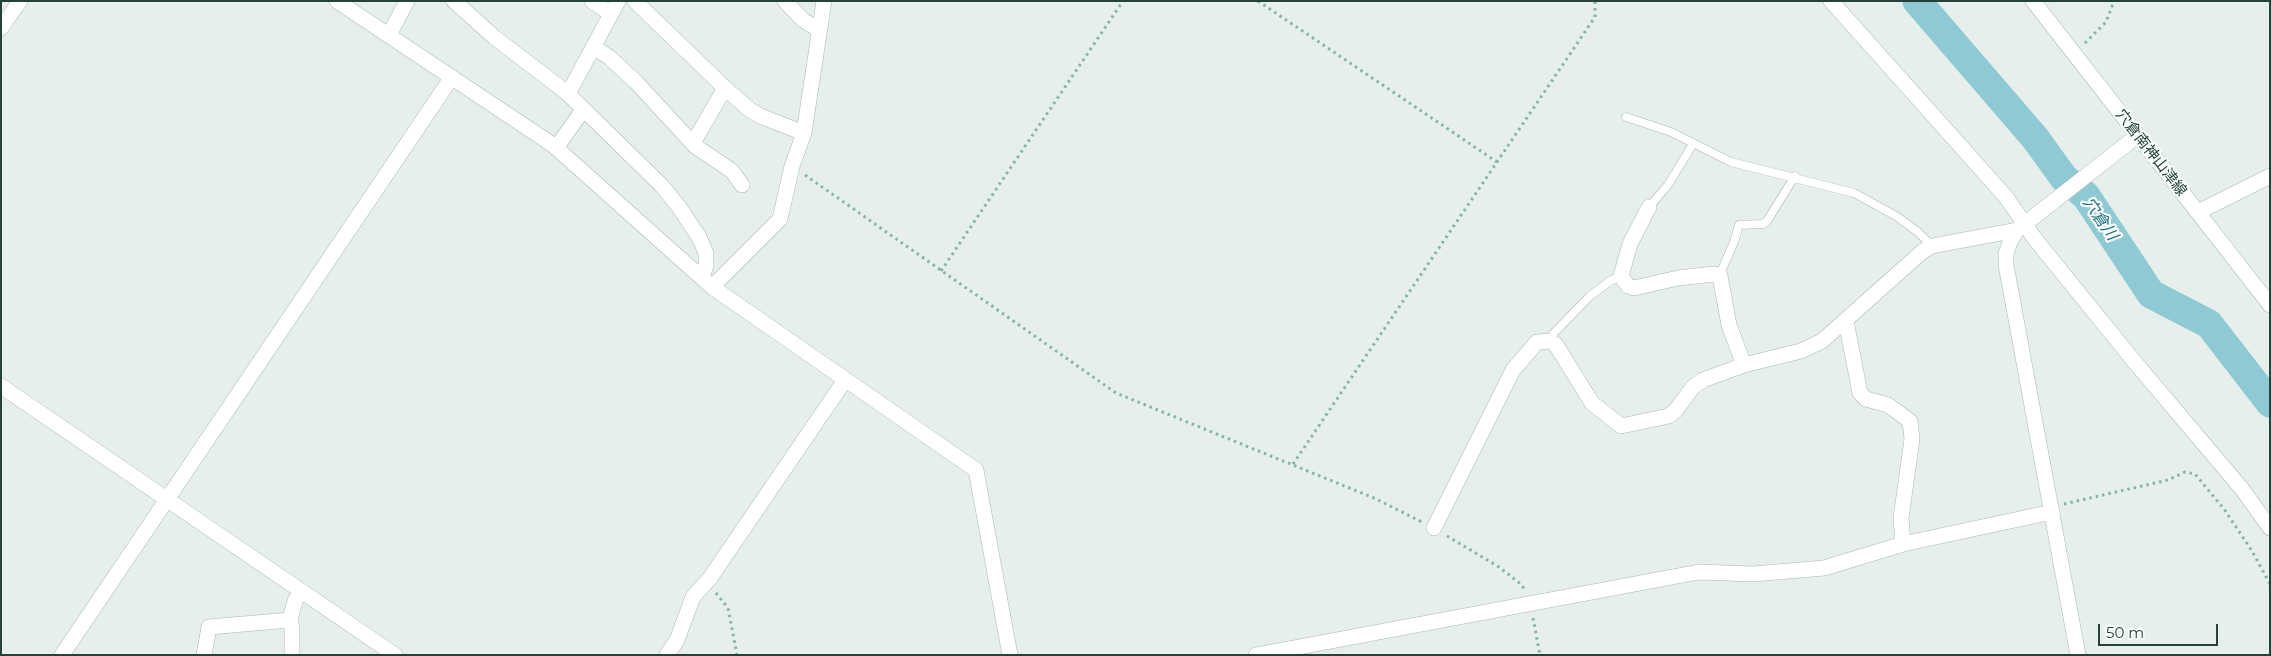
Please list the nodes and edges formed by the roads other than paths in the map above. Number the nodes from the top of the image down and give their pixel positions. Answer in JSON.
{"nodes":[{"id":1,"x":20,"y":1,"type":"edge"},
{"id":2,"x":337,"y":1,"type":"edge"},
{"id":3,"x":407,"y":1,"type":"edge"},
{"id":4,"x":454,"y":1,"type":"edge"},
{"id":5,"x":592,"y":1,"type":"edge"},
{"id":6,"x":635,"y":1,"type":"edge"},
{"id":7,"x":785,"y":1,"type":"edge"},
{"id":8,"x":824,"y":1,"type":"edge"},
{"id":9,"x":1831,"y":1,"type":"edge"},
{"id":10,"x":2033,"y":1,"type":"edge"},
{"id":11,"x":614,"y":8,"type":"edge"},
{"id":12,"x":1,"y":28,"type":"edge"},
{"id":13,"x":819,"y":30,"type":"junction"},
{"id":14,"x":389,"y":34,"type":"junction"},
{"id":15,"x":594,"y":46,"type":"junction"},
{"id":16,"x":452,"y":77,"type":"junction"},
{"id":17,"x":725,"y":88,"type":"junction"},
{"id":18,"x":568,"y":94,"type":"junction"},
{"id":19,"x":583,"y":110,"type":"junction"},
{"id":20,"x":1626,"y":117,"type":"dead end"},
{"id":21,"x":804,"y":133,"type":"junction"},
{"id":22,"x":2137,"y":136,"type":"junction"},
{"id":23,"x":693,"y":143,"type":"junction"},
{"id":24,"x":1693,"y":144,"type":"junction"},
{"id":25,"x":556,"y":148,"type":"junction"},
{"id":26,"x":1795,"y":176,"type":"junction"},
{"id":27,"x":2270,"y":176,"type":"edge"},
{"id":28,"x":742,"y":185,"type":"dead end"},
{"id":29,"x":1649,"y":207,"type":"joint"},
{"id":30,"x":2198,"y":212,"type":"junction"},
{"id":31,"x":2024,"y":225,"type":"junction"},
{"id":32,"x":1932,"y":246,"type":"junction"},
{"id":33,"x":1621,"y":276,"type":"junction"},
{"id":34,"x":1719,"y":276,"type":"junction"},
{"id":35,"x":707,"y":283,"type":"junction"},
{"id":36,"x":2270,"y":305,"type":"edge"},
{"id":37,"x":1846,"y":321,"type":"junction"},
{"id":38,"x":1550,"y":340,"type":"junction"},
{"id":39,"x":1744,"y":365,"type":"junction"},
{"id":40,"x":845,"y":380,"type":"junction"},
{"id":41,"x":1,"y":386,"type":"edge"},
{"id":42,"x":167,"y":498,"type":"junction"},
{"id":43,"x":2052,"y":510,"type":"junction"},
{"id":44,"x":1434,"y":528,"type":"road end"},
{"id":45,"x":2270,"y":528,"type":"edge"},
{"id":46,"x":1903,"y":544,"type":"junction"},
{"id":47,"x":301,"y":591,"type":"junction"},
{"id":48,"x":290,"y":620,"type":"junction"},
{"id":49,"x":62,"y":655,"type":"edge"},
{"id":50,"x":204,"y":655,"type":"edge"},
{"id":51,"x":292,"y":655,"type":"edge"},
{"id":52,"x":394,"y":655,"type":"edge"},
{"id":53,"x":667,"y":655,"type":"edge"},
{"id":54,"x":1010,"y":655,"type":"edge"},
{"id":55,"x":1256,"y":655,"type":"edge"},
{"id":56,"x":2078,"y":655,"type":"edge"}],
"edges":[{"from":1,"to":12,"type":"street"},
{"from":2,"to":14,"type":"street"},
{"from":3,"to":14,"type":"street"},
{"from":4,"to":18,"type":"street"},
{"from":5,"to":11,"type":"street"},
{"from":6,"to":17,"type":"street"},
{"from":7,"to":13,"type":"street"},
{"from":8,"to":13,"type":"street"},
{"from":9,"to":31,"type":"street"},
{"from":10,"to":22,"type":"street","name":"穴倉南神山津線"},
{"from":11,"to":15,"type":"street"},
{"from":13,"to":21,"type":"street"},
{"from":14,"to":16,"type":"street"},
{"from":15,"to":18,"type":"street"},
{"from":15,"to":23,"type":"street"},
{"from":16,"to":25,"type":"street"},
{"from":16,"to":42,"type":"street"},
{"from":17,"to":21,"type":"street"},
{"from":17,"to":23,"type":"street"},
{"from":18,"to":19,"type":"street"},
{"from":19,"to":25,"type":"street"},
{"from":19,"to":35,"type":"street"},
{"from":20,"to":24,"type":"lane"},
{"from":21,"to":35,"type":"street"},
{"from":22,"to":30,"type":"street","name":"穴倉南神山津線"},
{"from":22,"to":31,"type":"street"},
{"from":23,"to":28,"type":"street"},
{"from":24,"to":26,"type":"lane"},
{"from":24,"to":29,"type":"lane"},
{"from":25,"to":35,"type":"street"},
{"from":26,"to":32,"type":"lane"},
{"from":26,"to":34,"type":"lane"},
{"from":27,"to":30,"type":"street"},
{"from":29,"to":33,"type":"street"},
{"from":30,"to":36,"type":"street","name":"穴倉南神山津線"},
{"from":31,"to":32,"type":"street"},
{"from":31,"to":43,"type":"street"},
{"from":31,"to":45,"type":"street"},
{"from":32,"to":37,"type":"street"},
{"from":33,"to":34,"type":"street"},
{"from":33,"to":38,"type":"lane"},
{"from":34,"to":39,"type":"street"},
{"from":35,"to":40,"type":"street"},
{"from":37,"to":39,"type":"street"},
{"from":37,"to":46,"type":"street"},
{"from":38,"to":39,"type":"street"},
{"from":38,"to":44,"type":"street"},
{"from":40,"to":53,"type":"street"},
{"from":40,"to":54,"type":"street"},
{"from":41,"to":42,"type":"street"},
{"from":42,"to":47,"type":"street"},
{"from":42,"to":49,"type":"street"},
{"from":43,"to":46,"type":"street"},
{"from":43,"to":56,"type":"street"},
{"from":46,"to":55,"type":"street"},
{"from":47,"to":48,"type":"street"},
{"from":47,"to":52,"type":"street"},
{"from":48,"to":50,"type":"street"},
{"from":48,"to":51,"type":"street"}]}
